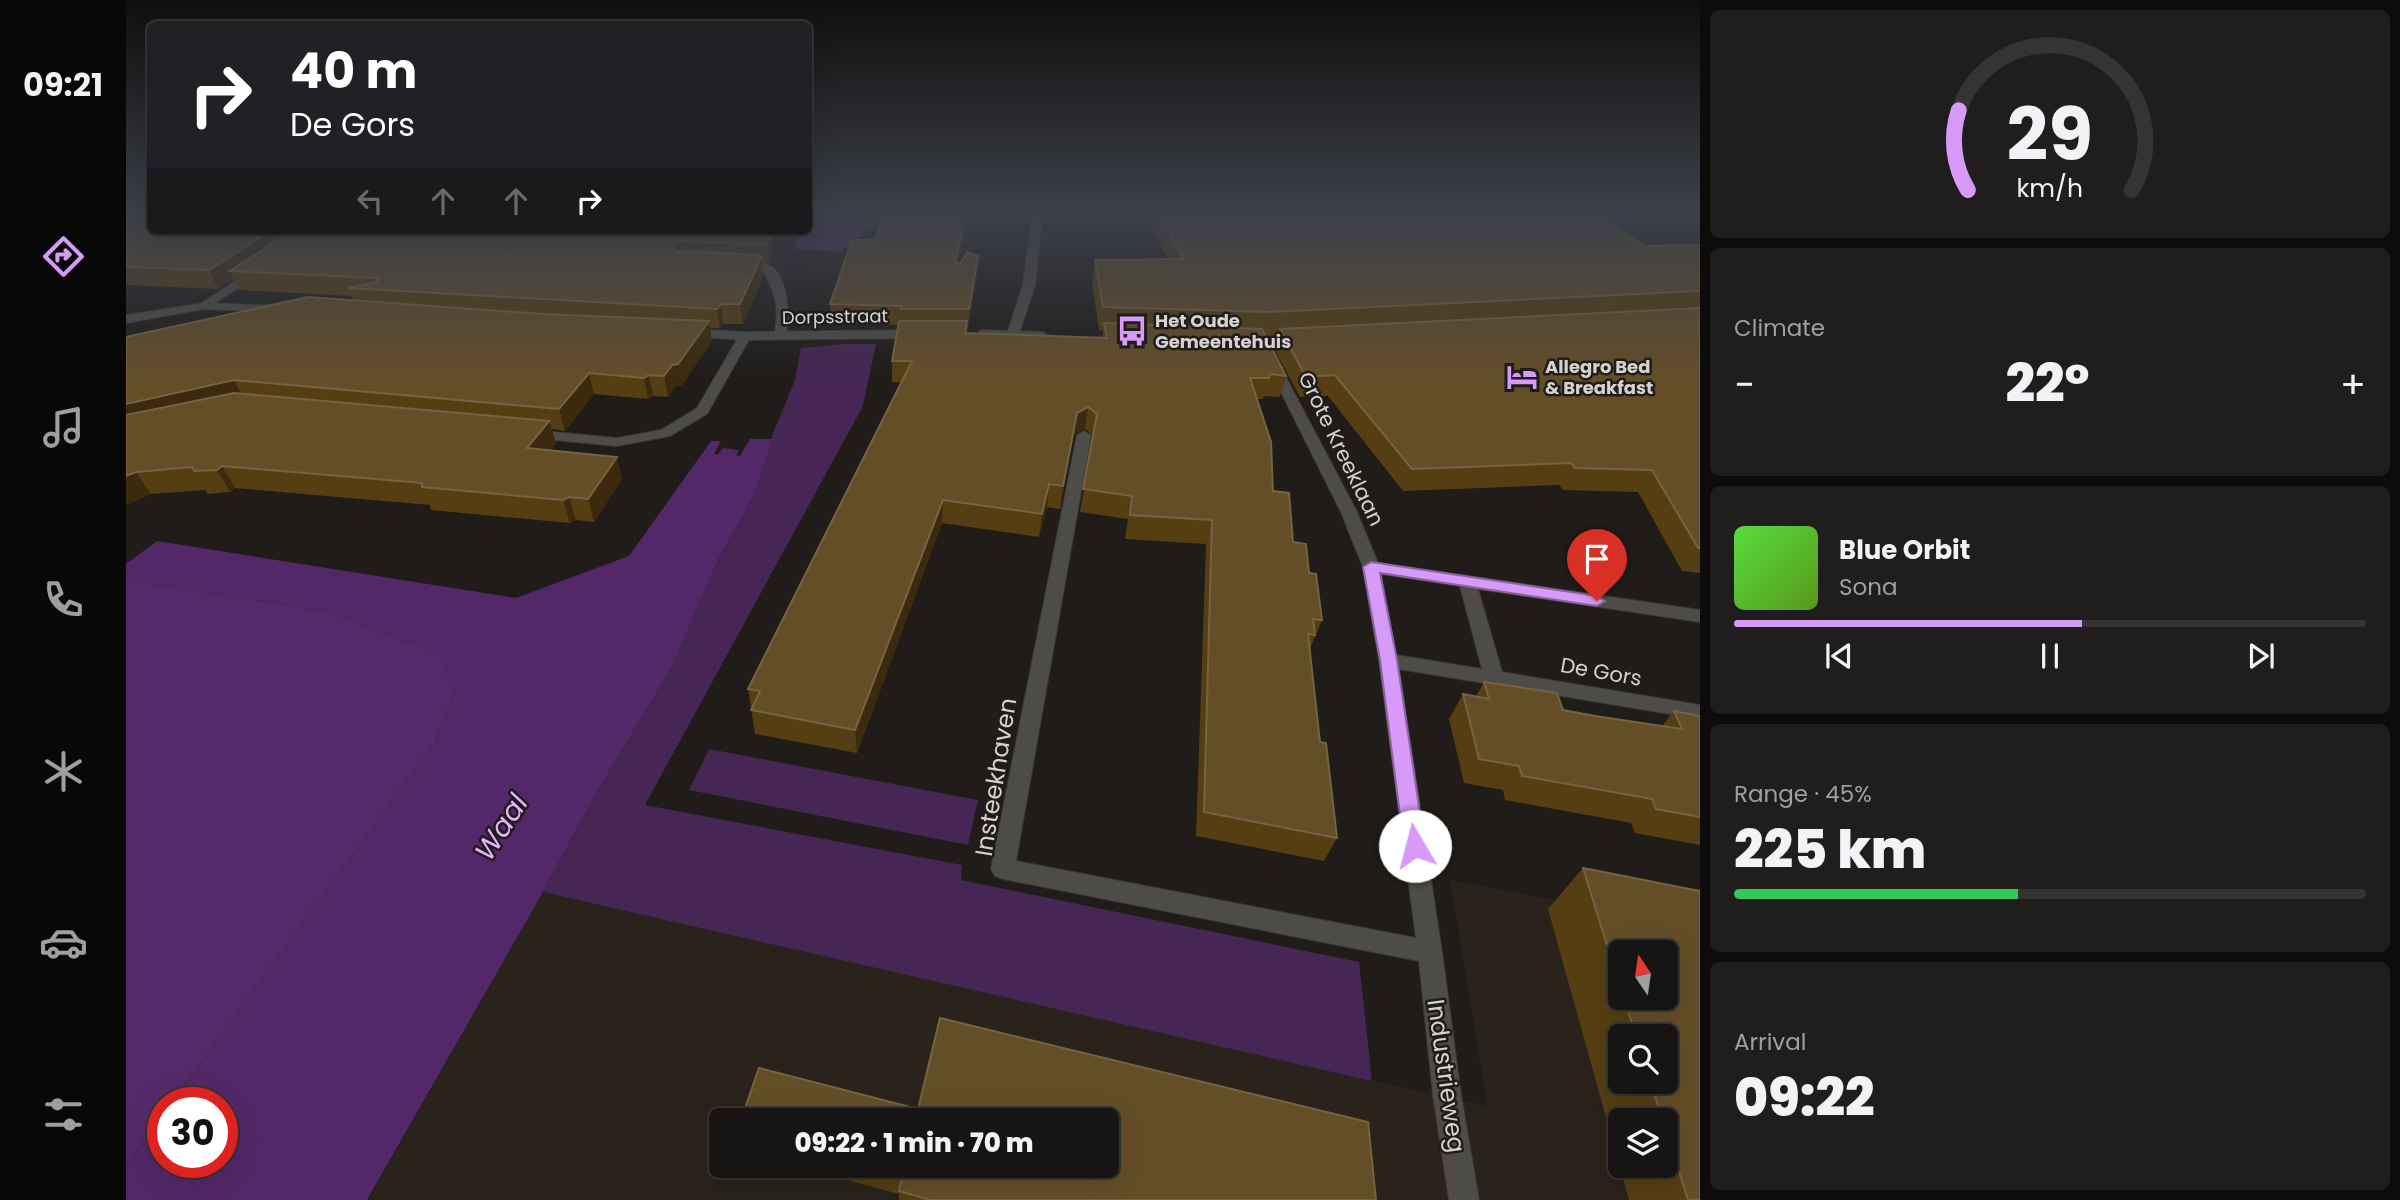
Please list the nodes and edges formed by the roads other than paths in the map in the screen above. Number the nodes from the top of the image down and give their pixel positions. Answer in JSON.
{"nodes":[{"id":1,"x":263,"y":267,"type":"edge"},
{"id":2,"x":746,"y":267,"type":"edge"},
{"id":3,"x":1031,"y":267,"type":"edge"},
{"id":4,"x":204,"y":306,"type":"junction"},
{"id":5,"x":304,"y":310,"type":"edge"},
{"id":6,"x":126,"y":319,"type":"edge"},
{"id":7,"x":679,"y":333,"type":"edge"},
{"id":8,"x":937,"y":334,"type":"edge"},
{"id":9,"x":975,"y":334,"type":"edge"},
{"id":10,"x":1013,"y":334,"type":"junction"},
{"id":11,"x":745,"y":336,"type":"junction"},
{"id":12,"x":774,"y":336,"type":"junction"},
{"id":13,"x":1054,"y":336,"type":"edge"},
{"id":14,"x":1265,"y":349,"type":"edge"},
{"id":15,"x":521,"y":433,"type":"edge"},
{"id":16,"x":1084,"y":435,"type":"edge"},
{"id":17,"x":1371,"y":567,"type":"junction"},
{"id":18,"x":1468,"y":582,"type":"junction"},
{"id":19,"x":1700,"y":616,"type":"edge"},
{"id":20,"x":1388,"y":660,"type":"junction"},
{"id":21,"x":1494,"y":677,"type":"junction"},
{"id":22,"x":1700,"y":712,"type":"edge"},
{"id":23,"x":1430,"y":952,"type":"junction"},
{"id":24,"x":1464,"y":1200,"type":"edge"}],
"edges":[{"from":1,"to":4,"type":"street"},
{"from":2,"to":12,"type":"street"},
{"from":3,"to":10,"type":"street"},
{"from":4,"to":5,"type":"street"},
{"from":4,"to":6,"type":"street"},
{"from":7,"to":11,"type":"street","name":"Dorpsstraat"},
{"from":8,"to":12,"type":"street","name":"Dorpsstraat"},
{"from":9,"to":10,"type":"street"},
{"from":10,"to":13,"type":"street"},
{"from":11,"to":12,"type":"street","name":"Dorpsstraat"},
{"from":11,"to":15,"type":"street"},
{"from":14,"to":17,"type":"street","name":"Grote Kreeklaan"},
{"from":16,"to":23,"type":"street","name":"Insteekhaven"},
{"from":17,"to":18,"type":"street"},
{"from":17,"to":20,"type":"street","name":"Grote Kreeklaan"},
{"from":18,"to":19,"type":"street"},
{"from":18,"to":21,"type":"street"},
{"from":20,"to":21,"type":"street","name":"De Gors"},
{"from":20,"to":23,"type":"street","name":"Grote Kreeklaan"},
{"from":21,"to":22,"type":"street","name":"De Gors"},
{"from":23,"to":24,"type":"street","name":"Industrieweg"}]}
